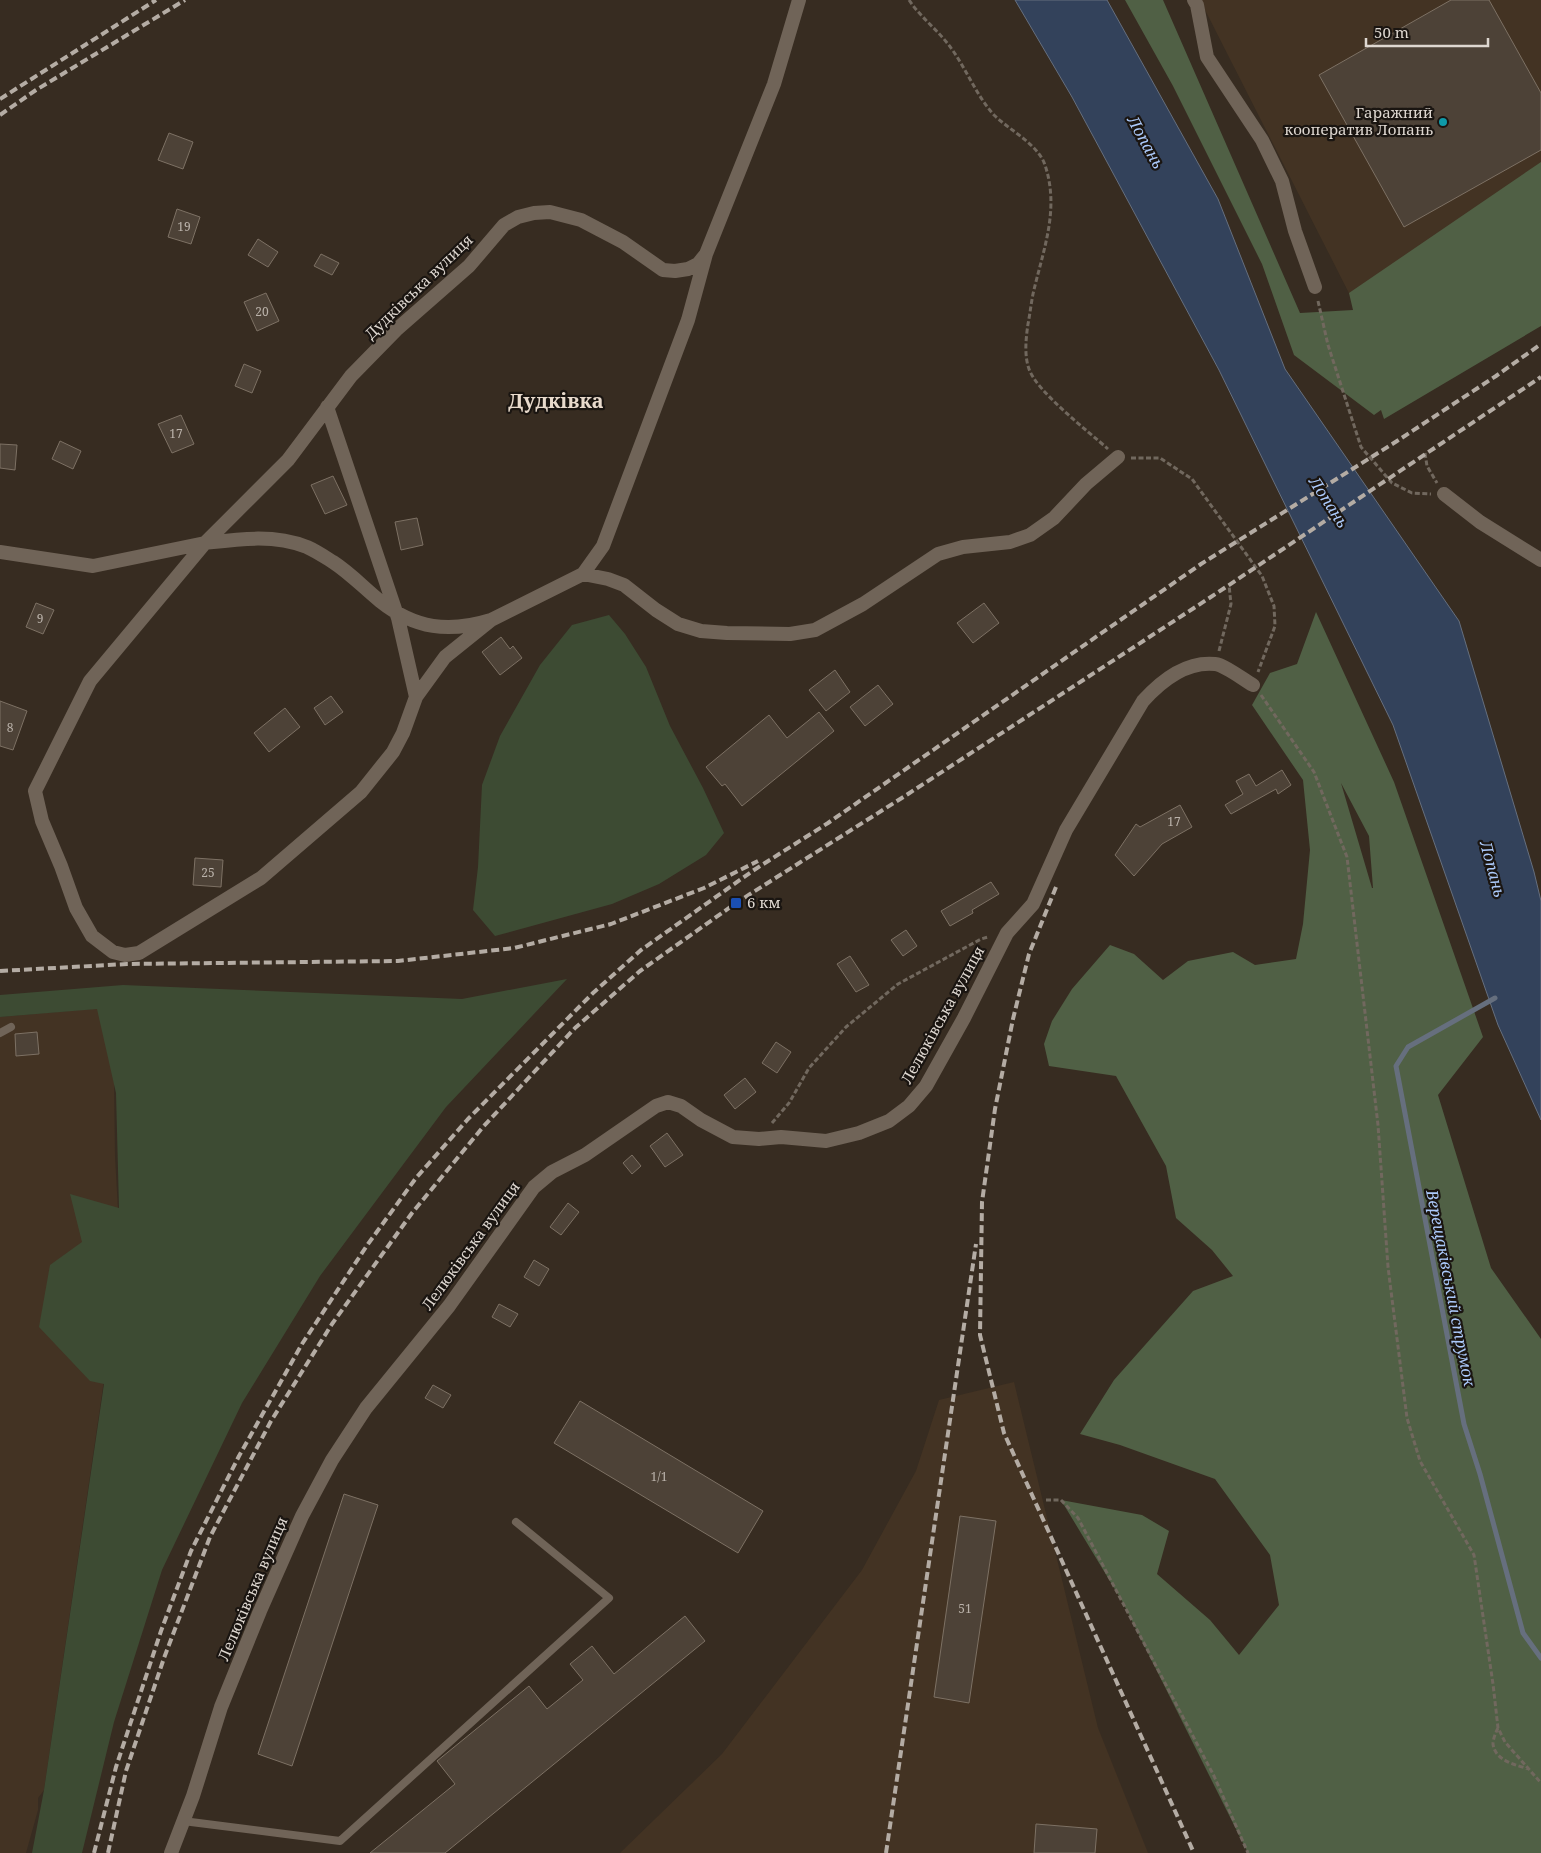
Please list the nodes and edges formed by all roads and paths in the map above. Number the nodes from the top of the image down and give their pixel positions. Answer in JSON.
{"nodes":[{"id":1,"x":799,"y":0,"type":"edge"},
{"id":2,"x":909,"y":0,"type":"edge"},
{"id":3,"x":1194,"y":0,"type":"edge"},
{"id":4,"x":706,"y":254,"type":"junction"},
{"id":5,"x":1314,"y":287,"type":"joint"},
{"id":6,"x":328,"y":407,"type":"junction"},
{"id":7,"x":1425,"y":453,"type":"dead end"},
{"id":8,"x":1118,"y":457,"type":"junction"},
{"id":9,"x":1427,"y":466,"type":"dead end"},
{"id":10,"x":1444,"y":494,"type":"joint"},
{"id":11,"x":205,"y":543,"type":"junction"},
{"id":12,"x":0,"y":552,"type":"edge"},
{"id":13,"x":1541,"y":559,"type":"edge"},
{"id":14,"x":583,"y":574,"type":"junction"},
{"id":15,"x":1228,"y":585,"type":"dead end"},
{"id":16,"x":397,"y":613,"type":"junction"},
{"id":17,"x":491,"y":620,"type":"junction"},
{"id":18,"x":1216,"y":664,"type":"junction"},
{"id":19,"x":1253,"y":685,"type":"junction"},
{"id":20,"x":416,"y":697,"type":"junction"},
{"id":21,"x":1007,"y":933,"type":"junction"},
{"id":22,"x":11,"y":1026,"type":"dead end"},
{"id":23,"x":0,"y":1033,"type":"edge"},
{"id":24,"x":759,"y":1138,"type":"junction"},
{"id":25,"x":1046,"y":1500,"type":"dead end"},
{"id":26,"x":516,"y":1522,"type":"dead end"},
{"id":27,"x":1498,"y":1728,"type":"junction"},
{"id":28,"x":1530,"y":1769,"type":"junction"},
{"id":29,"x":1541,"y":1783,"type":"edge"},
{"id":30,"x":183,"y":1821,"type":"junction"},
{"id":31,"x":170,"y":1853,"type":"edge"},
{"id":32,"x":1248,"y":1853,"type":"edge"}],
"edges":[{"from":1,"to":4,"type":"street","name":"Дудківська вулиця"},
{"from":2,"to":8,"type":"path"},
{"from":3,"to":5,"type":"street"},
{"from":4,"to":6,"type":"street","name":"Дудківська вулиця"},
{"from":4,"to":14,"type":"street"},
{"from":5,"to":10,"type":"path"},
{"from":6,"to":11,"type":"street","name":"Дудківська вулиця"},
{"from":6,"to":16,"type":"street"},
{"from":7,"to":9,"type":"path"},
{"from":8,"to":14,"type":"street"},
{"from":8,"to":19,"type":"path"},
{"from":10,"to":13,"type":"street"},
{"from":11,"to":12,"type":"street"},
{"from":11,"to":16,"type":"street"},
{"from":11,"to":20,"type":"street","name":"Дудківська вулиця"},
{"from":14,"to":17,"type":"street"},
{"from":15,"to":18,"type":"path"},
{"from":16,"to":17,"type":"street"},
{"from":16,"to":20,"type":"street"},
{"from":17,"to":20,"type":"street","name":"Дудківська вулиця"},
{"from":18,"to":19,"type":"street"},
{"from":18,"to":21,"type":"street","name":"Лелюківська вулиця"},
{"from":19,"to":27,"type":"path"},
{"from":21,"to":24,"type":"path"},
{"from":21,"to":24,"type":"street","name":"Лелюківська вулиця"},
{"from":22,"to":23,"type":"lane"},
{"from":24,"to":30,"type":"street","name":"Лелюківська вулиця"},
{"from":25,"to":32,"type":"path"},
{"from":26,"to":30,"type":"lane"},
{"from":27,"to":28,"type":"path"},
{"from":27,"to":28,"type":"path"},
{"from":28,"to":29,"type":"path"},
{"from":30,"to":31,"type":"street","name":"Лелюківська вулиця"}]}
